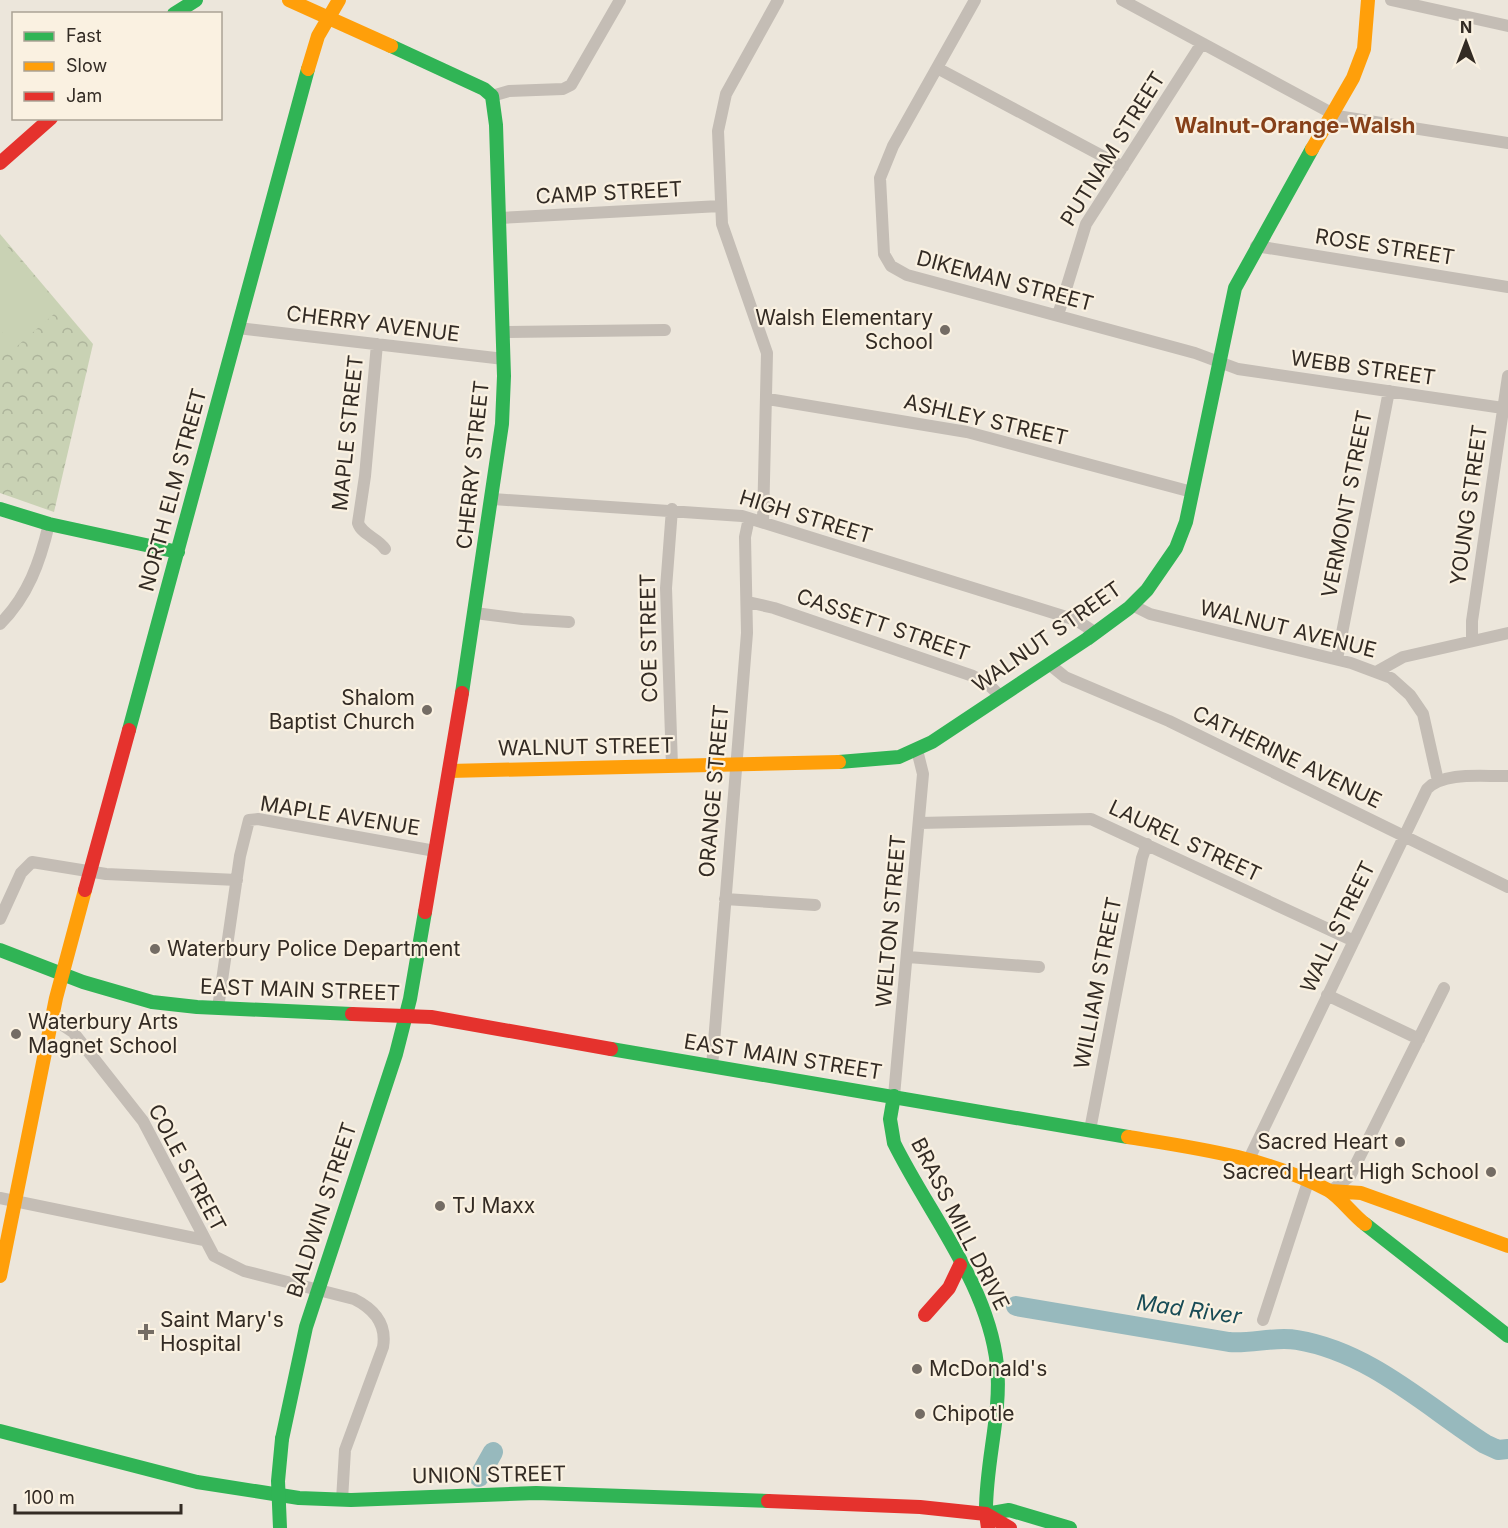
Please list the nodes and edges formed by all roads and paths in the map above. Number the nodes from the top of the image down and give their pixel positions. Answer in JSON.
{"nodes":[{"id":1,"x":289,"y":0,"type":"edge"},
{"id":2,"x":339,"y":0,"type":"edge"},
{"id":3,"x":620,"y":0,"type":"edge"},
{"id":4,"x":778,"y":0,"type":"edge"},
{"id":5,"x":975,"y":0,"type":"edge"},
{"id":6,"x":1122,"y":0,"type":"edge"},
{"id":7,"x":1368,"y":0,"type":"edge"},
{"id":8,"x":1391,"y":0,"type":"edge"},
{"id":9,"x":191,"y":1,"type":"edge"},
{"id":10,"x":177,"y":12,"type":"edge"},
{"id":11,"x":327,"y":18,"type":"junction"},
{"id":12,"x":1508,"y":26,"type":"edge"},
{"id":13,"x":1202,"y":43,"type":"junction"},
{"id":14,"x":937,"y":68,"type":"junction"},
{"id":15,"x":492,"y":96,"type":"junction"},
{"id":16,"x":1333,"y":114,"type":"junction"},
{"id":17,"x":49,"y":120,"type":"edge"},
{"id":18,"x":1508,"y":143,"type":"edge"},
{"id":19,"x":0,"y":163,"type":"edge"},
{"id":20,"x":1123,"y":167,"type":"junction"},
{"id":21,"x":720,"y":206,"type":"junction"},
{"id":22,"x":499,"y":218,"type":"junction"},
{"id":23,"x":1256,"y":246,"type":"junction"},
{"id":24,"x":1508,"y":286,"type":"edge"},
{"id":25,"x":1058,"y":315,"type":"junction"},
{"id":26,"x":238,"y":328,"type":"junction"},
{"id":27,"x":665,"y":330,"type":"dead end"},
{"id":28,"x":502,"y":332,"type":"junction"},
{"id":29,"x":377,"y":344,"type":"junction"},
{"id":30,"x":504,"y":359,"type":"junction"},
{"id":31,"x":1219,"y":363,"type":"junction"},
{"id":32,"x":1508,"y":376,"type":"edge"},
{"id":33,"x":1389,"y":391,"type":"junction"},
{"id":34,"x":768,"y":399,"type":"junction"},
{"id":35,"x":1503,"y":408,"type":"junction"},
{"id":36,"x":1192,"y":492,"type":"junction"},
{"id":37,"x":493,"y":499,"type":"junction"},
{"id":38,"x":0,"y":509,"type":"edge"},
{"id":39,"x":672,"y":509,"type":"junction"},
{"id":40,"x":749,"y":518,"type":"junction"},
{"id":41,"x":763,"y":522,"type":"junction"},
{"id":42,"x":49,"y":524,"type":"junction"},
{"id":43,"x":385,"y":549,"type":"dead end"},
{"id":44,"x":178,"y":552,"type":"junction"},
{"id":45,"x":748,"y":602,"type":"junction"},
{"id":46,"x":1132,"y":605,"type":"junction"},
{"id":47,"x":475,"y":613,"type":"junction"},
{"id":48,"x":569,"y":622,"type":"dead end"},
{"id":49,"x":0,"y":624,"type":"edge"},
{"id":50,"x":1096,"y":633,"type":"junction"},
{"id":51,"x":1508,"y":633,"type":"edge"},
{"id":52,"x":1472,"y":641,"type":"junction"},
{"id":53,"x":1337,"y":659,"type":"junction"},
{"id":54,"x":1049,"y":664,"type":"junction"},
{"id":55,"x":1378,"y":671,"type":"junction"},
{"id":56,"x":1000,"y":696,"type":"junction"},
{"id":57,"x":917,"y":750,"type":"junction"},
{"id":58,"x":736,"y":764,"type":"junction"},
{"id":59,"x":672,"y":766,"type":"junction"},
{"id":60,"x":449,"y":771,"type":"junction"},
{"id":61,"x":1508,"y":776,"type":"edge"},
{"id":62,"x":1438,"y":781,"type":"junction"},
{"id":63,"x":919,"y":823,"type":"junction"},
{"id":64,"x":1403,"y":837,"type":"junction"},
{"id":65,"x":1147,"y":844,"type":"junction"},
{"id":66,"x":435,"y":851,"type":"junction"},
{"id":67,"x":92,"y":872,"type":"junction"},
{"id":68,"x":237,"y":880,"type":"junction"},
{"id":69,"x":1508,"y":887,"type":"edge"},
{"id":70,"x":725,"y":899,"type":"junction"},
{"id":71,"x":814,"y":905,"type":"dead end"},
{"id":72,"x":0,"y":919,"type":"edge"},
{"id":73,"x":1354,"y":941,"type":"junction"},
{"id":74,"x":0,"y":950,"type":"edge"},
{"id":75,"x":908,"y":957,"type":"junction"},
{"id":76,"x":1039,"y":967,"type":"dead end"},
{"id":77,"x":63,"y":975,"type":"junction"},
{"id":78,"x":1444,"y":988,"type":"dead end"},
{"id":79,"x":1328,"y":995,"type":"junction"},
{"id":80,"x":218,"y":1008,"type":"junction"},
{"id":81,"x":406,"y":1015,"type":"junction"},
{"id":82,"x":52,"y":1018,"type":"junction"},
{"id":83,"x":1419,"y":1039,"type":"junction"},
{"id":84,"x":712,"y":1067,"type":"junction"},
{"id":85,"x":894,"y":1096,"type":"junction"},
{"id":86,"x":1090,"y":1130,"type":"junction"},
{"id":87,"x":1250,"y":1159,"type":"junction"},
{"id":88,"x":1308,"y":1182,"type":"junction"},
{"id":89,"x":1330,"y":1191,"type":"junction"},
{"id":90,"x":0,"y":1198,"type":"edge"},
{"id":91,"x":16,"y":1201,"type":"junction"},
{"id":92,"x":204,"y":1240,"type":"junction"},
{"id":93,"x":1508,"y":1246,"type":"edge"},
{"id":94,"x":960,"y":1265,"type":"junction"},
{"id":95,"x":0,"y":1276,"type":"edge"},
{"id":96,"x":318,"y":1290,"type":"junction"},
{"id":97,"x":925,"y":1315,"type":"dead end"},
{"id":98,"x":1263,"y":1320,"type":"dead end"},
{"id":99,"x":1508,"y":1336,"type":"edge"},
{"id":100,"x":0,"y":1431,"type":"edge"},
{"id":101,"x":342,"y":1500,"type":"junction"},
{"id":102,"x":987,"y":1521,"type":"edge"},
{"id":103,"x":280,"y":1528,"type":"edge"},
{"id":104,"x":1010,"y":1528,"type":"edge"},
{"id":105,"x":1070,"y":1528,"type":"edge"}],
"edges":[{"from":1,"to":11,"type":"main road"},
{"from":2,"to":11,"type":"main road","name":"NORTH ELM STREET"},
{"from":3,"to":15,"type":"street"},
{"from":4,"to":21,"type":"street"},
{"from":5,"to":14,"type":"street","name":"DIKEMAN STREET"},
{"from":6,"to":13,"type":"street"},
{"from":7,"to":16,"type":"main road","name":"WALNUT STREET"},
{"from":8,"to":12,"type":"street"},
{"from":9,"to":10,"type":"main road"},
{"from":11,"to":15,"type":"main road"},
{"from":11,"to":26,"type":"main road","name":"NORTH ELM STREET"},
{"from":13,"to":16,"type":"street"},
{"from":13,"to":20,"type":"street","name":"PUTNAM STREET"},
{"from":14,"to":20,"type":"street"},
{"from":14,"to":25,"type":"street","name":"DIKEMAN STREET"},
{"from":15,"to":22,"type":"main road","name":"CHERRY STREET"},
{"from":16,"to":18,"type":"street"},
{"from":16,"to":23,"type":"main road","name":"WALNUT STREET"},
{"from":17,"to":19,"type":"main road"},
{"from":20,"to":25,"type":"street","name":"PUTNAM STREET"},
{"from":21,"to":22,"type":"street","name":"CAMP STREET"},
{"from":21,"to":34,"type":"street"},
{"from":22,"to":28,"type":"main road","name":"CHERRY STREET"},
{"from":23,"to":24,"type":"street","name":"ROSE STREET"},
{"from":23,"to":31,"type":"main road","name":"WALNUT STREET"},
{"from":25,"to":31,"type":"street","name":"DIKEMAN STREET"},
{"from":26,"to":29,"type":"street","name":"CHERRY AVENUE"},
{"from":26,"to":44,"type":"main road","name":"NORTH ELM STREET"},
{"from":27,"to":28,"type":"street"},
{"from":28,"to":30,"type":"main road","name":"CHERRY STREET"},
{"from":29,"to":30,"type":"street","name":"CHERRY AVENUE"},
{"from":29,"to":43,"type":"street","name":"MAPLE STREET"},
{"from":30,"to":37,"type":"main road","name":"CHERRY STREET"},
{"from":31,"to":33,"type":"street","name":"WEBB STREET"},
{"from":31,"to":36,"type":"main road","name":"WALNUT STREET"},
{"from":32,"to":35,"type":"street","name":"YOUNG STREET"},
{"from":33,"to":35,"type":"street","name":"WEBB STREET"},
{"from":33,"to":53,"type":"street","name":"VERMONT STREET"},
{"from":34,"to":36,"type":"street","name":"ASHLEY STREET"},
{"from":34,"to":41,"type":"street"},
{"from":35,"to":52,"type":"street","name":"YOUNG STREET"},
{"from":36,"to":46,"type":"main road","name":"WALNUT STREET"},
{"from":37,"to":39,"type":"street","name":"HIGH STREET"},
{"from":37,"to":47,"type":"main road","name":"CHERRY STREET"},
{"from":38,"to":42,"type":"main road"},
{"from":39,"to":40,"type":"street","name":"HIGH STREET"},
{"from":39,"to":59,"type":"street","name":"COE STREET"},
{"from":40,"to":41,"type":"street","name":"HIGH STREET"},
{"from":40,"to":45,"type":"street","name":"ORANGE STREET"},
{"from":41,"to":50,"type":"street","name":"HIGH STREET"},
{"from":42,"to":44,"type":"main road"},
{"from":42,"to":49,"type":"street"},
{"from":44,"to":67,"type":"main road","name":"NORTH ELM STREET"},
{"from":45,"to":56,"type":"street","name":"CASSETT STREET"},
{"from":45,"to":58,"type":"street","name":"ORANGE STREET"},
{"from":46,"to":50,"type":"main road","name":"WALNUT STREET"},
{"from":46,"to":53,"type":"street","name":"WALNUT AVENUE"},
{"from":47,"to":48,"type":"street"},
{"from":47,"to":60,"type":"main road","name":"CHERRY STREET"},
{"from":50,"to":54,"type":"main road","name":"WALNUT STREET"},
{"from":51,"to":52,"type":"street"},
{"from":52,"to":55,"type":"street"},
{"from":53,"to":55,"type":"street","name":"WALNUT AVENUE"},
{"from":54,"to":56,"type":"main road","name":"WALNUT STREET"},
{"from":54,"to":64,"type":"street","name":"CATHERINE AVENUE"},
{"from":55,"to":62,"type":"street","name":"WALNUT AVENUE"},
{"from":56,"to":57,"type":"main road","name":"WALNUT STREET"},
{"from":57,"to":58,"type":"main road","name":"WALNUT STREET"},
{"from":57,"to":63,"type":"street","name":"WELTON STREET"},
{"from":58,"to":59,"type":"main road","name":"WALNUT STREET"},
{"from":58,"to":70,"type":"street","name":"ORANGE STREET"},
{"from":59,"to":60,"type":"main road","name":"WALNUT STREET"},
{"from":60,"to":66,"type":"main road","name":"CHERRY STREET"},
{"from":61,"to":62,"type":"street"},
{"from":62,"to":64,"type":"street","name":"WALL STREET"},
{"from":63,"to":65,"type":"street","name":"LAUREL STREET"},
{"from":63,"to":75,"type":"street","name":"WELTON STREET"},
{"from":64,"to":69,"type":"street","name":"CATHERINE AVENUE"},
{"from":64,"to":73,"type":"street","name":"WALL STREET"},
{"from":65,"to":73,"type":"street","name":"LAUREL STREET"},
{"from":65,"to":86,"type":"street","name":"WILLIAM STREET"},
{"from":66,"to":68,"type":"street","name":"MAPLE AVENUE"},
{"from":66,"to":81,"type":"main road","name":"CHERRY STREET"},
{"from":67,"to":68,"type":"street"},
{"from":67,"to":72,"type":"street"},
{"from":67,"to":77,"type":"main road","name":"NORTH ELM STREET"},
{"from":68,"to":80,"type":"street","name":"MAPLE AVENUE"},
{"from":70,"to":71,"type":"street"},
{"from":70,"to":84,"type":"street","name":"ORANGE STREET"},
{"from":73,"to":79,"type":"street","name":"WALL STREET"},
{"from":74,"to":77,"type":"main road","name":"EAST MAIN STREET"},
{"from":75,"to":76,"type":"street"},
{"from":75,"to":85,"type":"street","name":"WELTON STREET"},
{"from":77,"to":80,"type":"main road","name":"EAST MAIN STREET"},
{"from":77,"to":82,"type":"main road","name":"NORTH ELM STREET"},
{"from":78,"to":83,"type":"street"},
{"from":79,"to":83,"type":"street"},
{"from":79,"to":87,"type":"street","name":"WALL STREET"},
{"from":80,"to":81,"type":"main road","name":"EAST MAIN STREET"},
{"from":81,"to":84,"type":"main road","name":"EAST MAIN STREET"},
{"from":81,"to":96,"type":"main road","name":"BALDWIN STREET"},
{"from":82,"to":91,"type":"main road","name":"NORTH ELM STREET"},
{"from":82,"to":92,"type":"street","name":"COLE STREET"},
{"from":83,"to":89,"type":"street"},
{"from":84,"to":85,"type":"main road","name":"EAST MAIN STREET"},
{"from":85,"to":86,"type":"main road","name":"EAST MAIN STREET"},
{"from":85,"to":94,"type":"main road","name":"BRASS MILL DRIVE"},
{"from":86,"to":87,"type":"main road","name":"EAST MAIN STREET"},
{"from":87,"to":88,"type":"main road","name":"EAST MAIN STREET"},
{"from":88,"to":89,"type":"main road","name":"EAST MAIN STREET"},
{"from":88,"to":98,"type":"street"},
{"from":89,"to":93,"type":"main road"},
{"from":89,"to":99,"type":"main road","name":"EAST MAIN STREET"},
{"from":90,"to":91,"type":"street"},
{"from":91,"to":92,"type":"street"},
{"from":91,"to":95,"type":"main road","name":"NORTH ELM STREET"},
{"from":92,"to":96,"type":"street","name":"COLE STREET"},
{"from":94,"to":97,"type":"main road"},
{"from":94,"to":102,"type":"main road","name":"BRASS MILL DRIVE"},
{"from":96,"to":101,"type":"street","name":"COLE STREET"},
{"from":96,"to":103,"type":"main road","name":"BALDWIN STREET","bridge":true},
{"from":100,"to":101,"type":"main road","name":"UNION STREET"},
{"from":101,"to":102,"type":"main road","name":"UNION STREET"},
{"from":102,"to":104,"type":"main road","name":"UNION STREET"},
{"from":102,"to":105,"type":"main road","name":"UNION STREET"}]}
